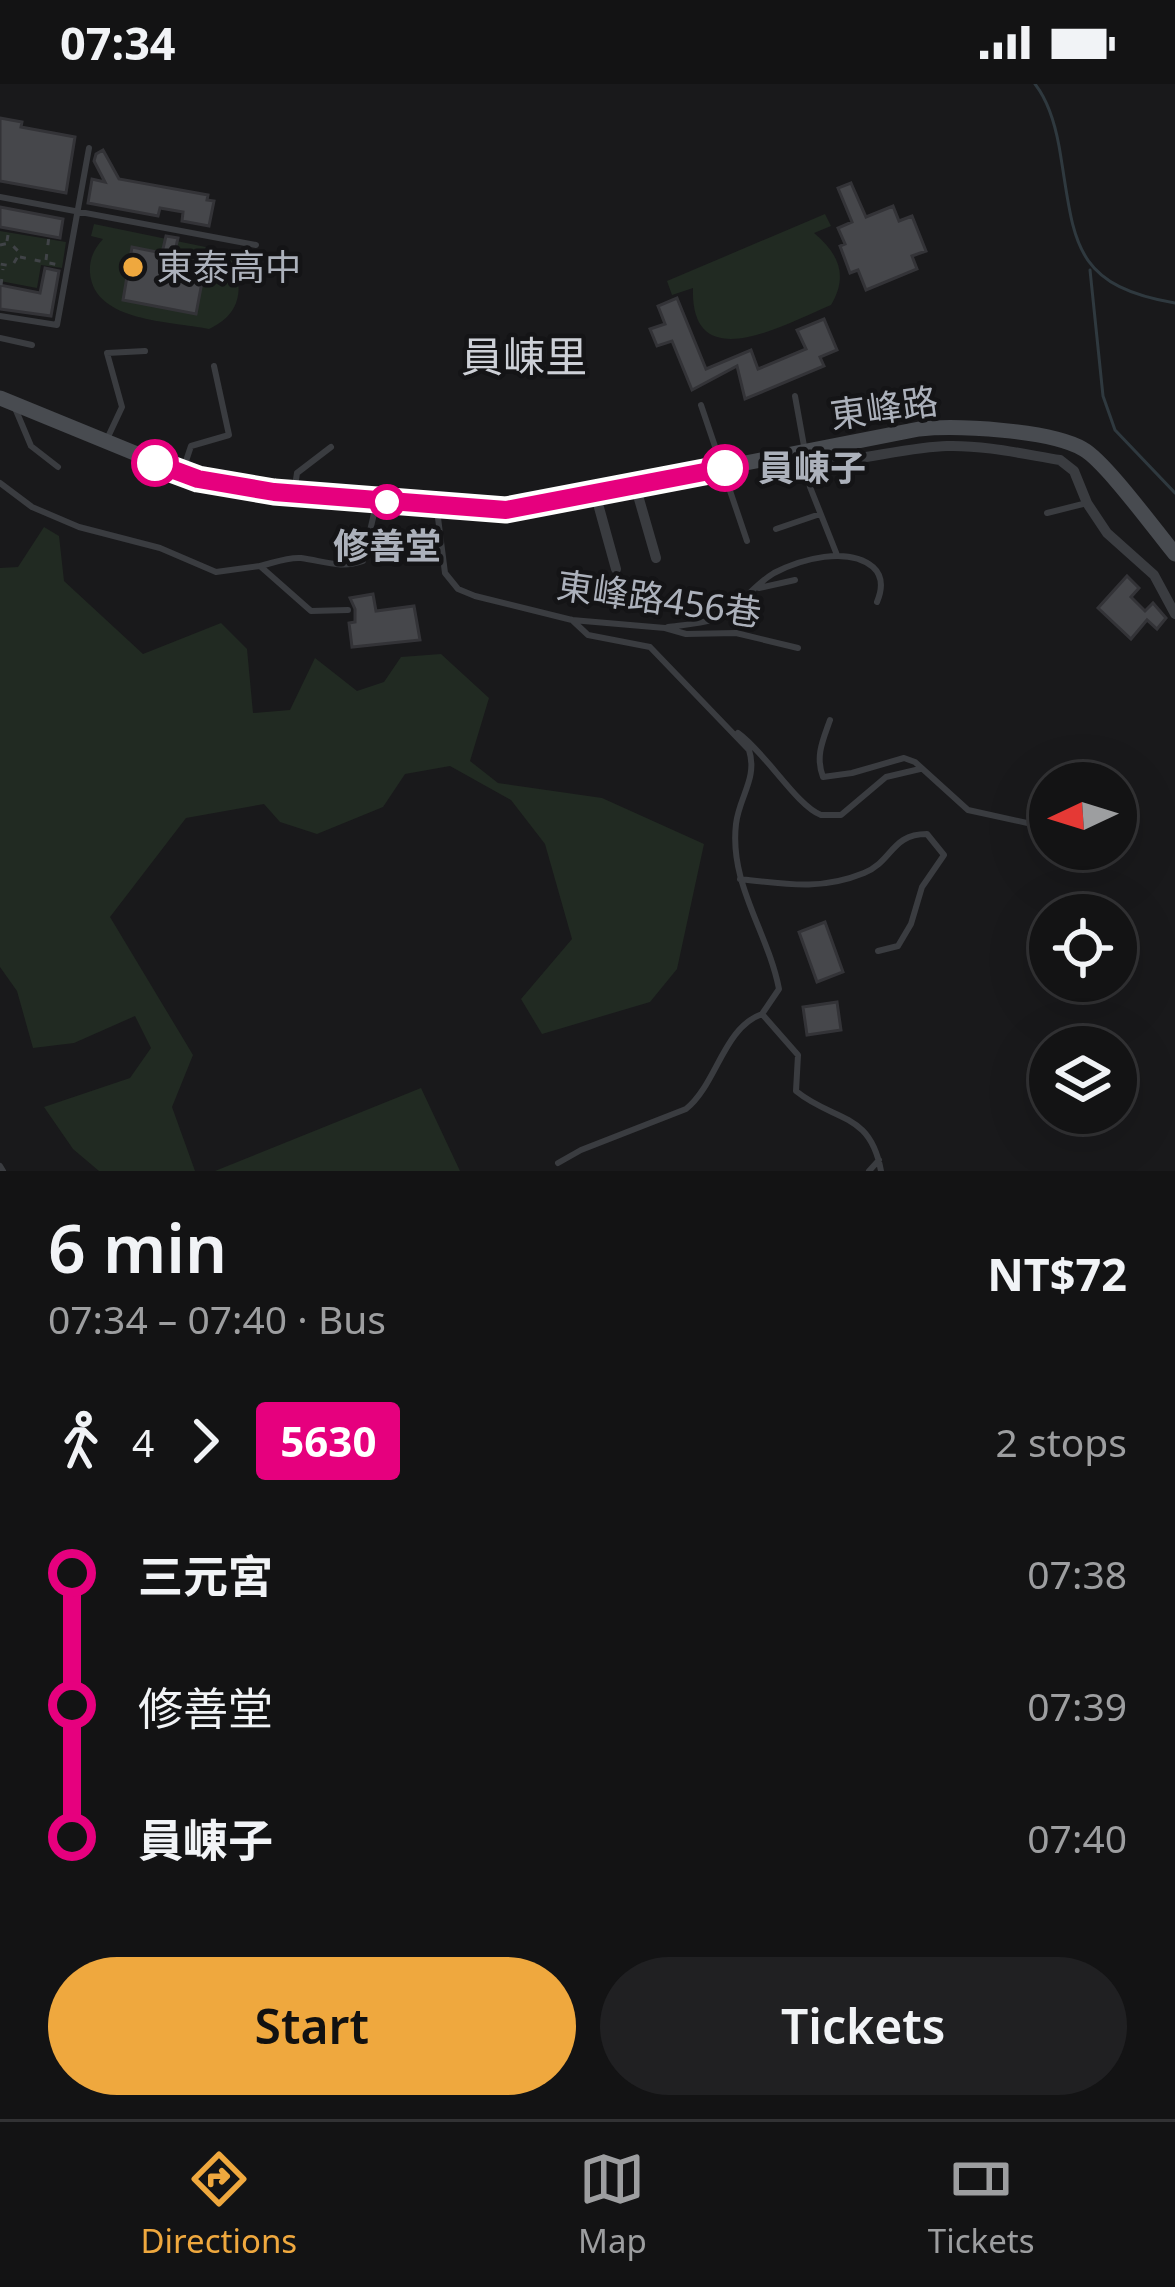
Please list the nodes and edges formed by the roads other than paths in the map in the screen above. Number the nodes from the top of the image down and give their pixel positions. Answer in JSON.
{"nodes":[{"id":1,"x":89,"y":148,"type":"dead end"},
{"id":2,"x":0,"y":197,"type":"edge"},
{"id":3,"x":79,"y":212,"type":"junction"},
{"id":4,"x":256,"y":245,"type":"dead end"},
{"id":5,"x":0,"y":316,"type":"edge"},
{"id":6,"x":0,"y":338,"type":"edge"},
{"id":7,"x":32,"y":345,"type":"dead end"},
{"id":8,"x":146,"y":351,"type":"dead end"},
{"id":9,"x":214,"y":366,"type":"dead end"},
{"id":10,"x":795,"y":396,"type":"dead end"},
{"id":11,"x":7,"y":401,"type":"edge"},
{"id":12,"x":701,"y":405,"type":"dead end"},
{"id":13,"x":105,"y":442,"type":"junction"},
{"id":14,"x":331,"y":448,"type":"dead end"},
{"id":15,"x":806,"y":457,"type":"junction"},
{"id":16,"x":58,"y":466,"type":"dead end"},
{"id":17,"x":725,"y":468,"type":"junction"},
{"id":18,"x":182,"y":473,"type":"junction"},
{"id":19,"x":0,"y":483,"type":"edge"},
{"id":20,"x":635,"y":485,"type":"junction"},
{"id":21,"x":595,"y":493,"type":"junction"},
{"id":22,"x":293,"y":494,"type":"junction"},
{"id":23,"x":377,"y":501,"type":"junction"},
{"id":24,"x":1087,"y":503,"type":"junction"},
{"id":25,"x":437,"y":507,"type":"junction"},
{"id":26,"x":1047,"y":513,"type":"dead end"},
{"id":27,"x":820,"y":514,"type":"junction"},
{"id":28,"x":776,"y":530,"type":"dead end"},
{"id":29,"x":747,"y":541,"type":"dead end"},
{"id":30,"x":1175,"y":554,"type":"edge"},
{"id":31,"x":837,"y":555,"type":"junction"},
{"id":32,"x":656,"y":558,"type":"dead end"},
{"id":33,"x":260,"y":566,"type":"junction"},
{"id":34,"x":616,"y":569,"type":"dead end"},
{"id":35,"x":795,"y":580,"type":"dead end"},
{"id":36,"x":755,"y":589,"type":"junction"},
{"id":37,"x":877,"y":602,"type":"dead end"},
{"id":38,"x":348,"y":610,"type":"dead end"},
{"id":39,"x":1175,"y":614,"type":"edge"},
{"id":40,"x":572,"y":620,"type":"junction"},
{"id":41,"x":664,"y":628,"type":"junction"},
{"id":42,"x":798,"y":648,"type":"dead end"},
{"id":43,"x":830,"y":720,"type":"dead end"},
{"id":44,"x":725,"y":724,"type":"junction"},
{"id":45,"x":922,"y":769,"type":"junction"},
{"id":46,"x":1029,"y":823,"type":"edge"},
{"id":47,"x":740,"y":879,"type":"junction"},
{"id":48,"x":878,"y":951,"type":"dead end"},
{"id":49,"x":762,"y":1014,"type":"junction"},
{"id":50,"x":879,"y":1160,"type":"junction"},
{"id":51,"x":558,"y":1163,"type":"dead end"},
{"id":52,"x":869,"y":1171,"type":"edge"},
{"id":53,"x":881,"y":1171,"type":"edge"}],
"edges":[{"from":1,"to":3,"type":"lane"},
{"from":2,"to":3,"type":"lane"},
{"from":3,"to":4,"type":"lane"},
{"from":3,"to":5,"type":"lane"},
{"from":6,"to":7,"type":"lane"},
{"from":8,"to":13,"type":"lane"},
{"from":9,"to":18,"type":"lane"},
{"from":10,"to":15,"type":"lane"},
{"from":11,"to":13,"type":"main road","name":"東峰路"},
{"from":11,"to":16,"type":"lane"},
{"from":12,"to":17,"type":"lane"},
{"from":13,"to":18,"type":"main road","name":"東峰路"},
{"from":14,"to":22,"type":"lane"},
{"from":15,"to":17,"type":"main road","name":"東峰路"},
{"from":15,"to":24,"type":"street"},
{"from":15,"to":27,"type":"lane"},
{"from":15,"to":30,"type":"main road","name":"東峰路"},
{"from":17,"to":20,"type":"main road","name":"東峰路"},
{"from":17,"to":29,"type":"lane"},
{"from":18,"to":22,"type":"main road","name":"東峰路"},
{"from":19,"to":33,"type":"lane"},
{"from":20,"to":21,"type":"main road","name":"東峰路"},
{"from":20,"to":32,"type":"street"},
{"from":21,"to":25,"type":"main road","name":"東峰路"},
{"from":21,"to":34,"type":"street"},
{"from":22,"to":23,"type":"main road","name":"東峰路"},
{"from":23,"to":25,"type":"main road","name":"東峰路"},
{"from":23,"to":33,"type":"lane"},
{"from":24,"to":26,"type":"lane"},
{"from":24,"to":39,"type":"street"},
{"from":25,"to":40,"type":"lane","name":"東峰路456巷"},
{"from":27,"to":28,"type":"lane"},
{"from":27,"to":31,"type":"lane"},
{"from":31,"to":36,"type":"lane"},
{"from":31,"to":37,"type":"lane"},
{"from":33,"to":38,"type":"lane"},
{"from":35,"to":36,"type":"lane"},
{"from":36,"to":41,"type":"lane"},
{"from":40,"to":41,"type":"lane","name":"東峰路456巷"},
{"from":40,"to":44,"type":"lane"},
{"from":41,"to":42,"type":"lane","name":"東峰路456巷"},
{"from":43,"to":45,"type":"lane"},
{"from":44,"to":45,"type":"lane"},
{"from":44,"to":47,"type":"lane"},
{"from":45,"to":46,"type":"lane"},
{"from":47,"to":48,"type":"lane"},
{"from":47,"to":49,"type":"lane"},
{"from":49,"to":50,"type":"lane"},
{"from":49,"to":51,"type":"lane"},
{"from":50,"to":52,"type":"lane"},
{"from":50,"to":53,"type":"lane"}]}
